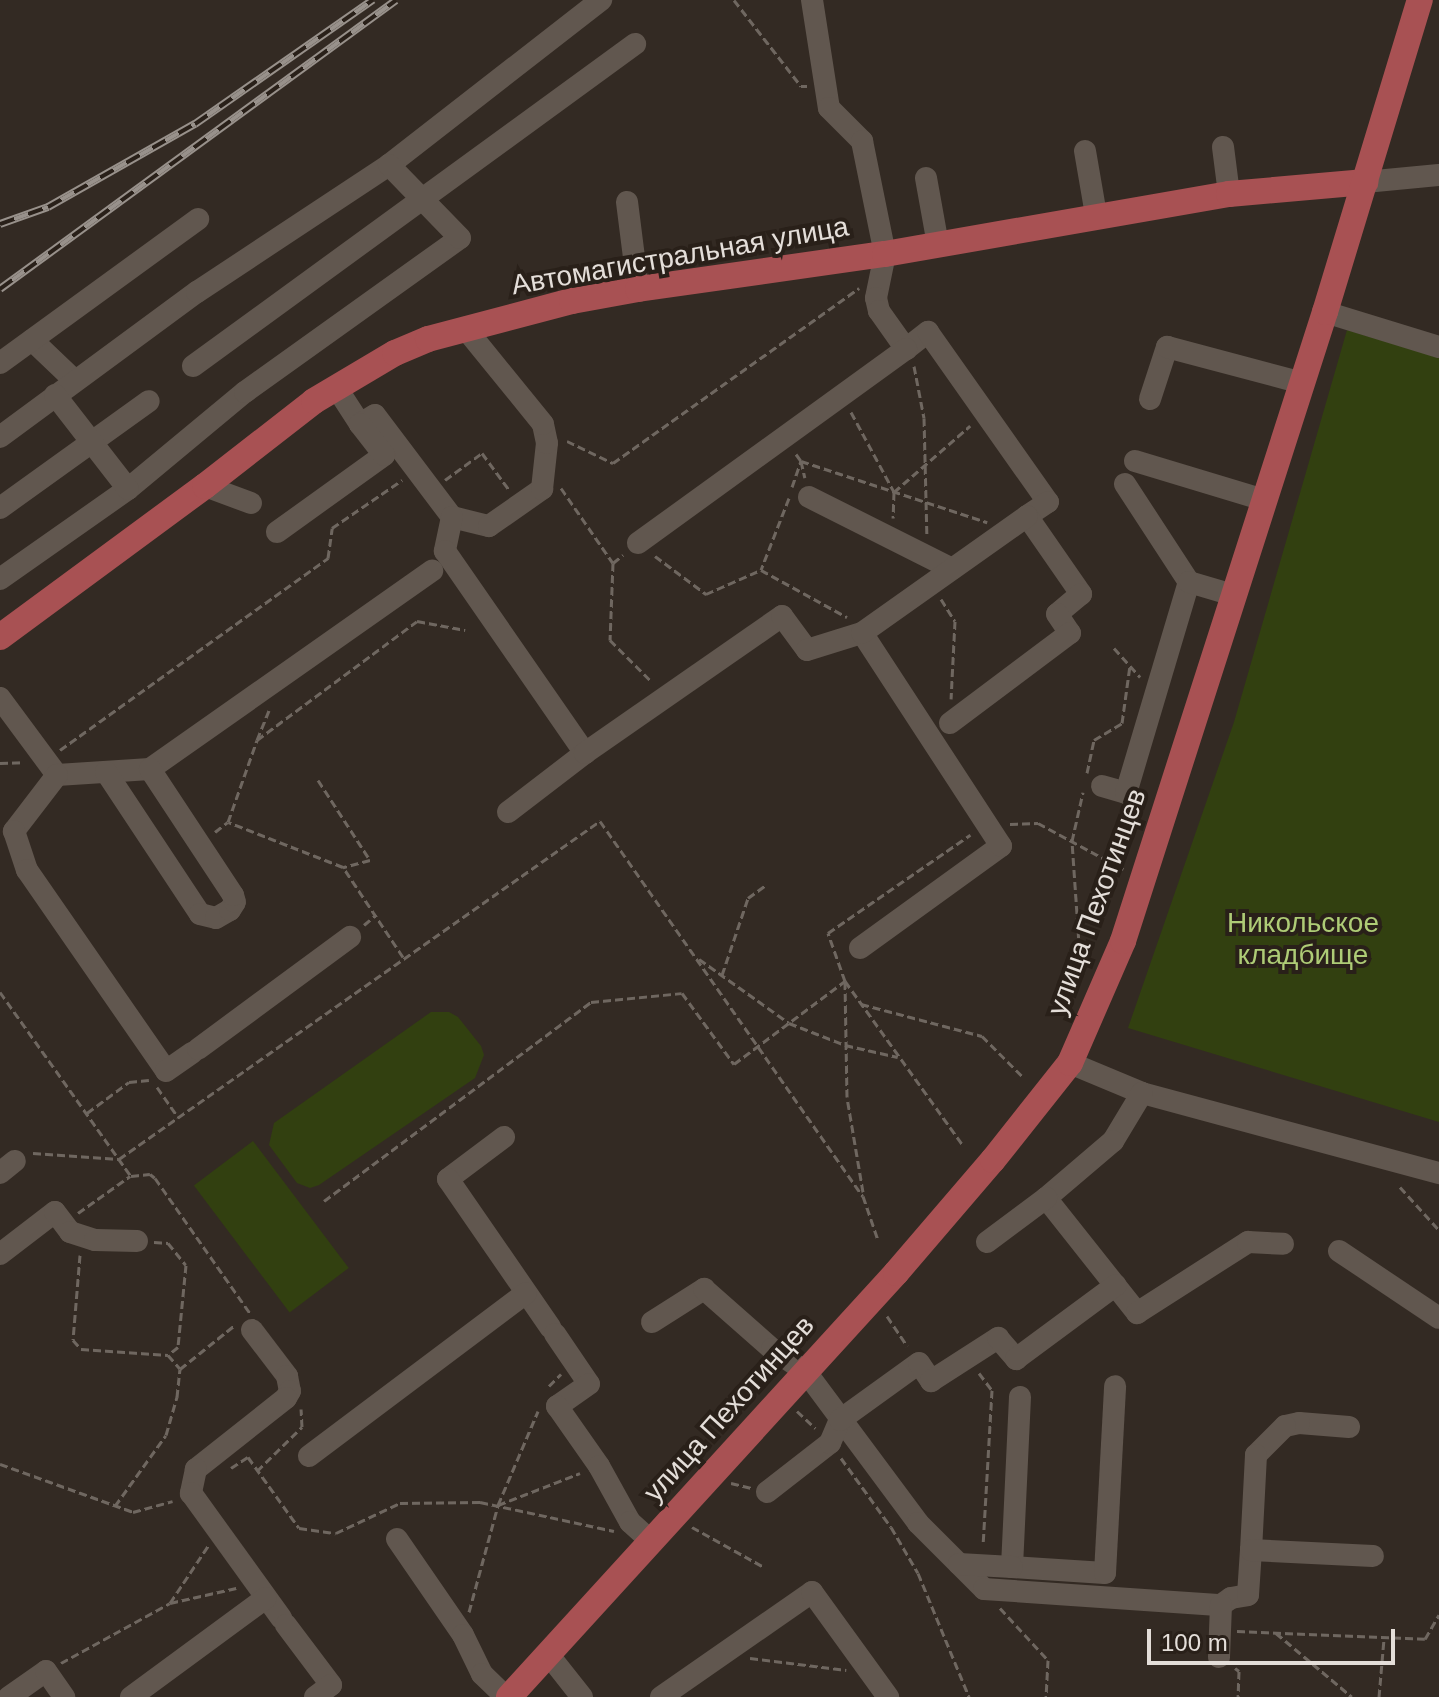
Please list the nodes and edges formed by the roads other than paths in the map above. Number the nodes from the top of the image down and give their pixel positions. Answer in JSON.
{"nodes":[{"id":1,"x":601,"y":0,"type":"edge"},
{"id":2,"x":812,"y":0,"type":"edge"},
{"id":3,"x":1420,"y":0,"type":"edge"},
{"id":4,"x":635,"y":44,"type":"dead end"},
{"id":5,"x":1223,"y":147,"type":"dead end"},
{"id":6,"x":1085,"y":151,"type":"dead end"},
{"id":7,"x":389,"y":165,"type":"junction"},
{"id":8,"x":1439,"y":175,"type":"edge"},
{"id":9,"x":926,"y":178,"type":"dead end"},
{"id":10,"x":1365,"y":182,"type":"junction"},
{"id":11,"x":1229,"y":194,"type":"junction"},
{"id":12,"x":423,"y":197,"type":"junction"},
{"id":13,"x":627,"y":202,"type":"dead end"},
{"id":14,"x":1096,"y":215,"type":"junction"},
{"id":15,"x":198,"y":219,"type":"dead end"},
{"id":16,"x":938,"y":245,"type":"junction"},
{"id":17,"x":885,"y":254,"type":"junction"},
{"id":18,"x":638,"y":289,"type":"junction"},
{"id":19,"x":1325,"y":312,"type":"junction"},
{"id":20,"x":465,"y":328,"type":"junction"},
{"id":21,"x":32,"y":340,"type":"junction"},
{"id":22,"x":908,"y":347,"type":"junction"},
{"id":23,"x":1439,"y":347,"type":"edge"},
{"id":24,"x":0,"y":363,"type":"edge"},
{"id":25,"x":193,"y":366,"type":"dead end"},
{"id":26,"x":75,"y":381,"type":"junction"},
{"id":27,"x":1302,"y":383,"type":"junction"},
{"id":28,"x":336,"y":387,"type":"junction"},
{"id":29,"x":55,"y":395,"type":"junction"},
{"id":30,"x":1150,"y":399,"type":"dead end"},
{"id":31,"x":149,"y":401,"type":"dead end"},
{"id":32,"x":360,"y":424,"type":"junction"},
{"id":33,"x":0,"y":437,"type":"edge"},
{"id":34,"x":92,"y":442,"type":"junction"},
{"id":35,"x":1135,"y":461,"type":"dead end"},
{"id":36,"x":1125,"y":484,"type":"dead end"},
{"id":37,"x":205,"y":486,"type":"junction"},
{"id":38,"x":128,"y":489,"type":"junction"},
{"id":39,"x":809,"y":497,"type":"dead end"},
{"id":40,"x":1264,"y":500,"type":"junction"},
{"id":41,"x":251,"y":503,"type":"dead end"},
{"id":42,"x":0,"y":508,"type":"edge"},
{"id":43,"x":452,"y":517,"type":"junction"},
{"id":44,"x":1021,"y":521,"type":"junction"},
{"id":45,"x":277,"y":532,"type":"dead end"},
{"id":46,"x":638,"y":543,"type":"road end"},
{"id":47,"x":952,"y":569,"type":"junction"},
{"id":48,"x":432,"y":571,"type":"dead end"},
{"id":49,"x":0,"y":579,"type":"edge"},
{"id":50,"x":1189,"y":582,"type":"junction"},
{"id":51,"x":1233,"y":595,"type":"junction"},
{"id":52,"x":862,"y":633,"type":"junction"},
{"id":53,"x":0,"y":637,"type":"edge"},
{"id":54,"x":0,"y":698,"type":"edge"},
{"id":55,"x":950,"y":723,"type":"road end"},
{"id":56,"x":585,"y":753,"type":"junction"},
{"id":57,"x":51,"y":768,"type":"junction"},
{"id":58,"x":150,"y":769,"type":"junction"},
{"id":59,"x":106,"y":772,"type":"junction"},
{"id":60,"x":1102,"y":786,"type":"dead end"},
{"id":61,"x":508,"y":812,"type":"dead end"},
{"id":62,"x":7,"y":837,"type":"edge"},
{"id":63,"x":350,"y":937,"type":"dead end"},
{"id":64,"x":860,"y":948,"type":"dead end"},
{"id":65,"x":1070,"y":1063,"type":"junction"},
{"id":66,"x":1142,"y":1093,"type":"junction"},
{"id":67,"x":504,"y":1137,"type":"dead end"},
{"id":68,"x":1439,"y":1173,"type":"edge"},
{"id":69,"x":1046,"y":1198,"type":"junction"},
{"id":70,"x":137,"y":1241,"type":"road end"},
{"id":71,"x":987,"y":1242,"type":"dead end"},
{"id":72,"x":1283,"y":1244,"type":"dead end"},
{"id":73,"x":1339,"y":1251,"type":"dead end"},
{"id":74,"x":0,"y":1254,"type":"edge"},
{"id":75,"x":1116,"y":1285,"type":"junction"},
{"id":76,"x":526,"y":1293,"type":"junction"},
{"id":77,"x":1439,"y":1318,"type":"edge"},
{"id":78,"x":652,"y":1322,"type":"dead end"},
{"id":79,"x":249,"y":1325,"type":"road end"},
{"id":80,"x":806,"y":1372,"type":"junction"},
{"id":81,"x":1115,"y":1386,"type":"dead end"},
{"id":82,"x":1020,"y":1397,"type":"dead end"},
{"id":83,"x":840,"y":1420,"type":"junction"},
{"id":84,"x":1349,"y":1427,"type":"dead end"},
{"id":85,"x":309,"y":1456,"type":"dead end"},
{"id":86,"x":767,"y":1492,"type":"dead end"},
{"id":87,"x":397,"y":1539,"type":"dead end"},
{"id":88,"x":651,"y":1541,"type":"junction"},
{"id":89,"x":1251,"y":1550,"type":"junction"},
{"id":90,"x":1373,"y":1556,"type":"dead end"},
{"id":91,"x":959,"y":1564,"type":"junction"},
{"id":92,"x":1012,"y":1567,"type":"junction"},
{"id":93,"x":261,"y":1591,"type":"junction"},
{"id":94,"x":1221,"y":1605,"type":"junction"},
{"id":95,"x":548,"y":1654,"type":"junction"},
{"id":96,"x":1219,"y":1657,"type":"road end"},
{"id":97,"x":9,"y":1697,"type":"edge"},
{"id":98,"x":64,"y":1697,"type":"edge"},
{"id":99,"x":131,"y":1697,"type":"edge"},
{"id":100,"x":315,"y":1697,"type":"edge"},
{"id":101,"x":507,"y":1697,"type":"edge"},
{"id":102,"x":582,"y":1697,"type":"edge"},
{"id":103,"x":661,"y":1697,"type":"edge"},
{"id":104,"x":888,"y":1697,"type":"edge"}],
"edges":[{"from":1,"to":7,"type":"street"},
{"from":2,"to":17,"type":"street"},
{"from":3,"to":10,"type":"main road","name":"улица Пехотинцев"},
{"from":4,"to":12,"type":"street"},
{"from":5,"to":11,"type":"street"},
{"from":6,"to":14,"type":"street"},
{"from":7,"to":12,"type":"street"},
{"from":7,"to":26,"type":"street"},
{"from":8,"to":10,"type":"street"},
{"from":9,"to":16,"type":"street"},
{"from":10,"to":11,"type":"main road","name":"Автомагистральная улица"},
{"from":10,"to":19,"type":"main road","name":"улица Пехотинцев"},
{"from":11,"to":14,"type":"main road","name":"Автомагистральная улица"},
{"from":12,"to":25,"type":"street"},
{"from":12,"to":38,"type":"street"},
{"from":13,"to":18,"type":"street"},
{"from":14,"to":16,"type":"main road","name":"Автомагистральная улица"},
{"from":15,"to":21,"type":"street"},
{"from":16,"to":17,"type":"main road","name":"Автомагистральная улица"},
{"from":17,"to":18,"type":"main road","name":"Автомагистральная улица"},
{"from":17,"to":22,"type":"street"},
{"from":18,"to":20,"type":"main road","name":"Автомагистральная улица"},
{"from":19,"to":23,"type":"street"},
{"from":19,"to":27,"type":"main road","name":"улица Пехотинцев"},
{"from":20,"to":28,"type":"main road","name":"Автомагистральная улица"},
{"from":20,"to":43,"type":"street"},
{"from":21,"to":24,"type":"street"},
{"from":21,"to":26,"type":"street"},
{"from":22,"to":44,"type":"street"},
{"from":22,"to":46,"type":"street"},
{"from":26,"to":29,"type":"street"},
{"from":27,"to":30,"type":"street"},
{"from":27,"to":40,"type":"main road","name":"улица Пехотинцев"},
{"from":28,"to":32,"type":"street"},
{"from":28,"to":37,"type":"main road","name":"Автомагистральная улица"},
{"from":29,"to":33,"type":"street"},
{"from":29,"to":34,"type":"street"},
{"from":31,"to":34,"type":"street"},
{"from":32,"to":43,"type":"street"},
{"from":32,"to":45,"type":"street"},
{"from":34,"to":38,"type":"street"},
{"from":34,"to":42,"type":"street"},
{"from":35,"to":40,"type":"street"},
{"from":36,"to":50,"type":"street"},
{"from":37,"to":41,"type":"street"},
{"from":37,"to":53,"type":"main road","name":"Автомагистральная улица"},
{"from":38,"to":49,"type":"street"},
{"from":39,"to":47,"type":"street"},
{"from":40,"to":51,"type":"main road","name":"улица Пехотинцев"},
{"from":43,"to":56,"type":"street"},
{"from":44,"to":47,"type":"street"},
{"from":44,"to":55,"type":"street"},
{"from":47,"to":52,"type":"street"},
{"from":48,"to":58,"type":"street"},
{"from":50,"to":51,"type":"street"},
{"from":50,"to":60,"type":"street"},
{"from":51,"to":65,"type":"main road","name":"улица Пехотинцев"},
{"from":52,"to":56,"type":"street"},
{"from":52,"to":64,"type":"street"},
{"from":54,"to":57,"type":"street"},
{"from":56,"to":61,"type":"street"},
{"from":57,"to":59,"type":"street"},
{"from":57,"to":62,"type":"street"},
{"from":58,"to":59,"type":"street"},
{"from":58,"to":59,"type":"street"},
{"from":62,"to":63,"type":"street"},
{"from":65,"to":66,"type":"street"},
{"from":65,"to":80,"type":"main road","name":"улица Пехотинцев"},
{"from":66,"to":68,"type":"street"},
{"from":66,"to":69,"type":"street"},
{"from":67,"to":76,"type":"street"},
{"from":69,"to":71,"type":"street"},
{"from":69,"to":75,"type":"street"},
{"from":70,"to":74,"type":"street"},
{"from":72,"to":75,"type":"street"},
{"from":73,"to":77,"type":"street"},
{"from":75,"to":83,"type":"street"},
{"from":76,"to":85,"type":"street"},
{"from":76,"to":88,"type":"street"},
{"from":78,"to":80,"type":"street"},
{"from":79,"to":93,"type":"street"},
{"from":80,"to":83,"type":"street"},
{"from":80,"to":88,"type":"main road","name":"улица Пехотинцев"},
{"from":81,"to":92,"type":"street"},
{"from":82,"to":92,"type":"street"},
{"from":83,"to":86,"type":"street"},
{"from":83,"to":91,"type":"street"},
{"from":84,"to":89,"type":"street"},
{"from":87,"to":101,"type":"street"},
{"from":88,"to":95,"type":"main road","name":"улица Пехотинцев"},
{"from":89,"to":90,"type":"street"},
{"from":89,"to":94,"type":"street"},
{"from":91,"to":92,"type":"street"},
{"from":91,"to":94,"type":"street"},
{"from":93,"to":99,"type":"street"},
{"from":93,"to":100,"type":"street"},
{"from":94,"to":96,"type":"street"},
{"from":95,"to":101,"type":"main road","name":"улица Пехотинцев"},
{"from":95,"to":102,"type":"street"},
{"from":97,"to":98,"type":"street"},
{"from":103,"to":104,"type":"street"}]}
